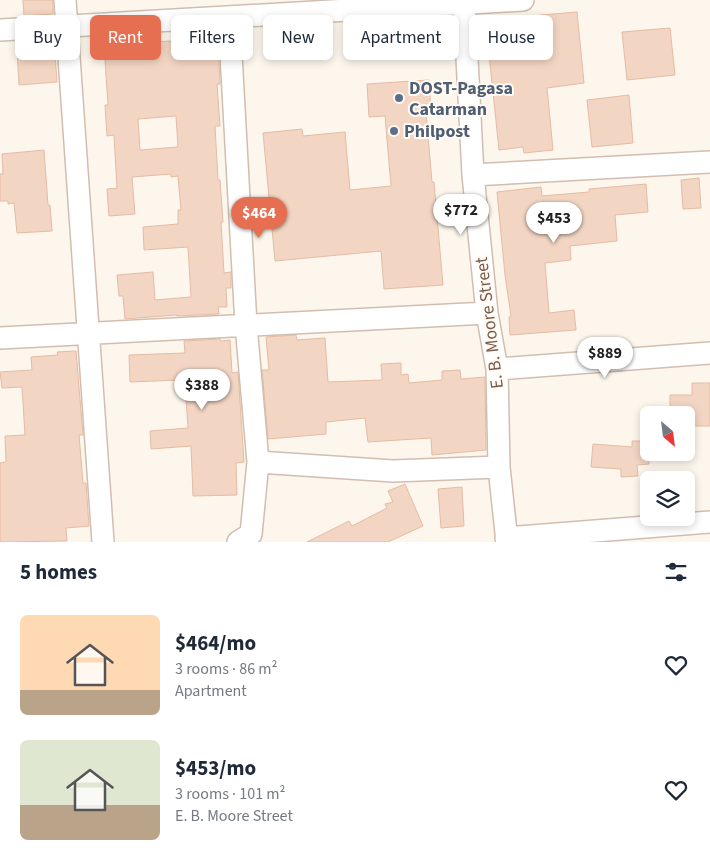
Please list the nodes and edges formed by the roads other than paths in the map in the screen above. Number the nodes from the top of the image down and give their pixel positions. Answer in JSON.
{"nodes":[{"id":1,"x":65,"y":0,"type":"edge"},
{"id":2,"x":523,"y":0,"type":"edge"},
{"id":3,"x":464,"y":1,"type":"edge"},
{"id":4,"x":66,"y":15,"type":"edge"},
{"id":5,"x":253,"y":16,"type":"edge"},
{"id":6,"x":171,"y":21,"type":"edge"},
{"id":7,"x":80,"y":25,"type":"edge"},
{"id":8,"x":15,"y":29,"type":"edge"},
{"id":9,"x":0,"y":30,"type":"edge"},
{"id":10,"x":69,"y":60,"type":"edge"},
{"id":11,"x":231,"y":60,"type":"edge"},
{"id":12,"x":710,"y":162,"type":"edge"},
{"id":13,"x":472,"y":175,"type":"junction"},
{"id":14,"x":487,"y":313,"type":"junction"},
{"id":15,"x":246,"y":325,"type":"junction"},
{"id":16,"x":89,"y":333,"type":"junction"},
{"id":17,"x":0,"y":338,"type":"edge"},
{"id":18,"x":710,"y":353,"type":"edge"},
{"id":19,"x":497,"y":368,"type":"junction"},
{"id":20,"x":258,"y":462,"type":"junction"},
{"id":21,"x":500,"y":467,"type":"junction"},
{"id":22,"x":710,"y":522,"type":"edge"},
{"id":23,"x":506,"y":540,"type":"edge"},
{"id":24,"x":104,"y":542,"type":"edge"},
{"id":25,"x":238,"y":542,"type":"edge"}],
"edges":[{"from":1,"to":4,"type":"street"},
{"from":2,"to":3,"type":"street"},
{"from":3,"to":5,"type":"street"},
{"from":3,"to":13,"type":"street","name":"E. B. Moore Street"},
{"from":6,"to":7,"type":"street"},
{"from":8,"to":9,"type":"street"},
{"from":10,"to":16,"type":"street"},
{"from":11,"to":15,"type":"street"},
{"from":12,"to":13,"type":"street"},
{"from":13,"to":14,"type":"street","name":"E. B. Moore Street"},
{"from":14,"to":15,"type":"street"},
{"from":14,"to":19,"type":"street","name":"E. B. Moore Street"},
{"from":15,"to":16,"type":"street"},
{"from":15,"to":20,"type":"street"},
{"from":16,"to":17,"type":"street"},
{"from":16,"to":24,"type":"street"},
{"from":18,"to":19,"type":"street"},
{"from":19,"to":21,"type":"street","name":"E. B. Moore Street"},
{"from":20,"to":21,"type":"street"},
{"from":20,"to":25,"type":"street"},
{"from":21,"to":23,"type":"street","name":"E. B. Moore Street"},
{"from":22,"to":23,"type":"street"}]}
